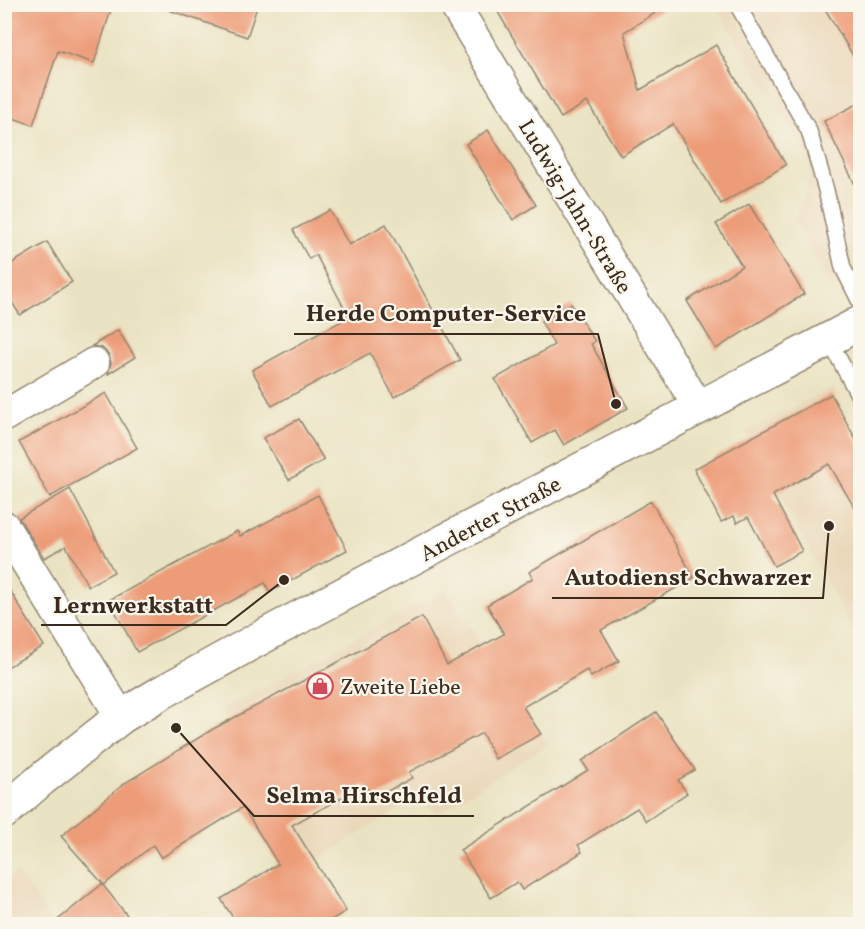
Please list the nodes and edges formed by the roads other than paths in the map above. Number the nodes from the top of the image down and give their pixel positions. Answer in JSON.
{"nodes":[{"id":1,"x":454,"y":4,"type":"edge"},
{"id":2,"x":737,"y":4,"type":"edge"},
{"id":3,"x":861,"y":302,"type":"edge"},
{"id":4,"x":861,"y":323,"type":"edge"},
{"id":5,"x":829,"y":340,"type":"junction"},
{"id":6,"x":94,"y":363,"type":"dead end"},
{"id":7,"x":861,"y":398,"type":"edge"},
{"id":8,"x":699,"y":408,"type":"junction"},
{"id":9,"x":4,"y":416,"type":"edge"},
{"id":10,"x":4,"y":526,"type":"edge"},
{"id":11,"x":122,"y":717,"type":"junction"},
{"id":12,"x":4,"y":812,"type":"edge"}],
"edges":[{"from":1,"to":8,"type":"street","name":"Ludwig-Jahn-Straße"},
{"from":2,"to":3,"type":"lane"},
{"from":4,"to":5,"type":"main road","name":"Anderter Straße"},
{"from":5,"to":7,"type":"lane"},
{"from":5,"to":8,"type":"main road","name":"Anderter Straße"},
{"from":6,"to":9,"type":"street"},
{"from":8,"to":11,"type":"main road","name":"Anderter Straße"},
{"from":10,"to":11,"type":"street"},
{"from":11,"to":12,"type":"main road","name":"Anderter Straße"}]}
